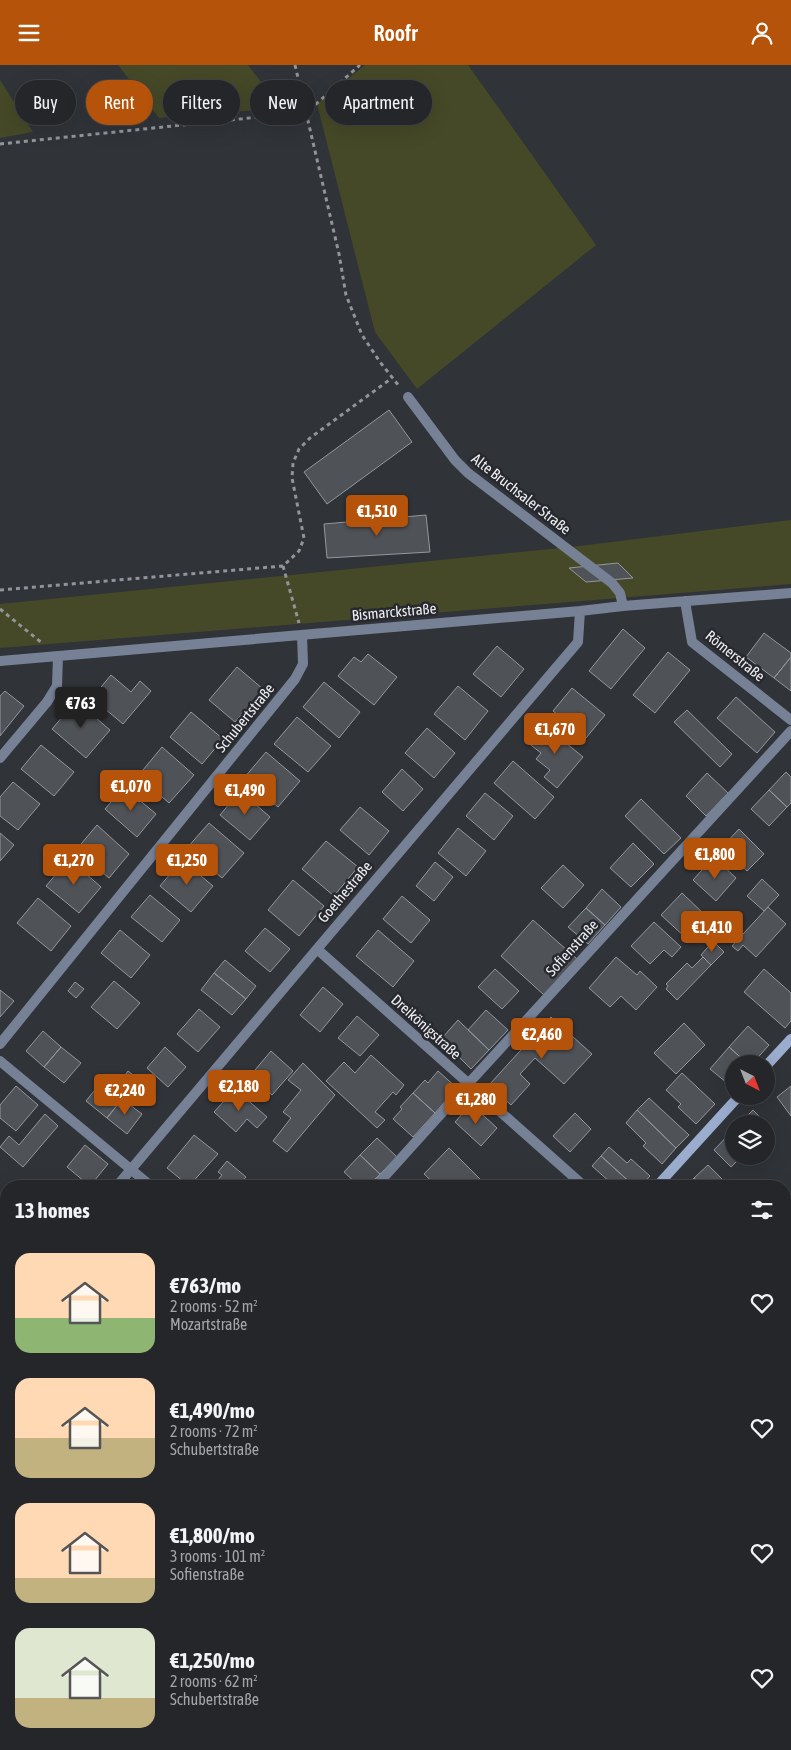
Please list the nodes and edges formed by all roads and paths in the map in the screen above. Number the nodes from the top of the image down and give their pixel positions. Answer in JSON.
{"nodes":[{"id":1,"x":295,"y":65,"type":"edge"},
{"id":2,"x":360,"y":65,"type":"edge"},
{"id":3,"x":299,"y":80,"type":"edge"},
{"id":4,"x":315,"y":105,"type":"edge"},
{"id":5,"x":250,"y":118,"type":"edge"},
{"id":6,"x":310,"y":125,"type":"edge"},
{"id":7,"x":0,"y":144,"type":"edge"},
{"id":8,"x":392,"y":377,"type":"junction"},
{"id":9,"x":408,"y":397,"type":"joint"},
{"id":10,"x":283,"y":566,"type":"junction"},
{"id":11,"x":0,"y":590,"type":"edge"},
{"id":12,"x":791,"y":593,"type":"edge"},
{"id":13,"x":685,"y":601,"type":"junction"},
{"id":14,"x":623,"y":606,"type":"junction"},
{"id":15,"x":0,"y":609,"type":"edge"},
{"id":16,"x":580,"y":611,"type":"junction"},
{"id":17,"x":302,"y":635,"type":"junction"},
{"id":18,"x":58,"y":656,"type":"junction"},
{"id":19,"x":0,"y":661,"type":"edge"},
{"id":20,"x":791,"y":720,"type":"edge"},
{"id":21,"x":791,"y":731,"type":"edge"},
{"id":22,"x":0,"y":758,"type":"edge"},
{"id":23,"x":316,"y":949,"type":"junction"},
{"id":24,"x":791,"y":1039,"type":"edge"},
{"id":25,"x":0,"y":1044,"type":"edge"},
{"id":26,"x":775,"y":1056,"type":"edge"},
{"id":27,"x":0,"y":1061,"type":"edge"},
{"id":28,"x":468,"y":1084,"type":"junction"},
{"id":29,"x":731,"y":1105,"type":"edge"},
{"id":30,"x":131,"y":1170,"type":"junction"},
{"id":31,"x":122,"y":1180,"type":"edge"},
{"id":32,"x":144,"y":1180,"type":"edge"},
{"id":33,"x":381,"y":1180,"type":"edge"},
{"id":34,"x":577,"y":1180,"type":"edge"},
{"id":35,"x":662,"y":1180,"type":"edge"}],
"edges":[{"from":1,"to":3,"type":"path"},
{"from":2,"to":4,"type":"path"},
{"from":5,"to":7,"type":"path"},
{"from":6,"to":8,"type":"path"},
{"from":8,"to":9,"type":"path"},
{"from":8,"to":10,"type":"path"},
{"from":9,"to":14,"type":"street","name":"Alte Bruchsaler Straße"},
{"from":10,"to":11,"type":"path"},
{"from":10,"to":17,"type":"path"},
{"from":12,"to":13,"type":"street","name":"Bismarckstraße"},
{"from":13,"to":14,"type":"street","name":"Bismarckstraße"},
{"from":13,"to":20,"type":"street","name":"Römerstraße"},
{"from":14,"to":16,"type":"street","name":"Bismarckstraße"},
{"from":15,"to":18,"type":"path"},
{"from":16,"to":17,"type":"street","name":"Bismarckstraße"},
{"from":16,"to":23,"type":"street","name":"Goethestraße"},
{"from":17,"to":18,"type":"street","name":"Bismarckstraße"},
{"from":17,"to":25,"type":"street","name":"Schubertstraße"},
{"from":18,"to":19,"type":"street","name":"Bismarckstraße"},
{"from":18,"to":22,"type":"street"},
{"from":21,"to":28,"type":"street","name":"Sofienstraße"},
{"from":23,"to":28,"type":"street","name":"Dreikönigstraße"},
{"from":23,"to":30,"type":"street","name":"Goethestraße"},
{"from":24,"to":26,"type":"street"},
{"from":27,"to":30,"type":"street"},
{"from":28,"to":33,"type":"street","name":"Sofienstraße"},
{"from":28,"to":34,"type":"street","name":"Dreikönigstraße"},
{"from":29,"to":35,"type":"street"},
{"from":30,"to":31,"type":"street","name":"Goethestraße"},
{"from":30,"to":32,"type":"street"}]}
